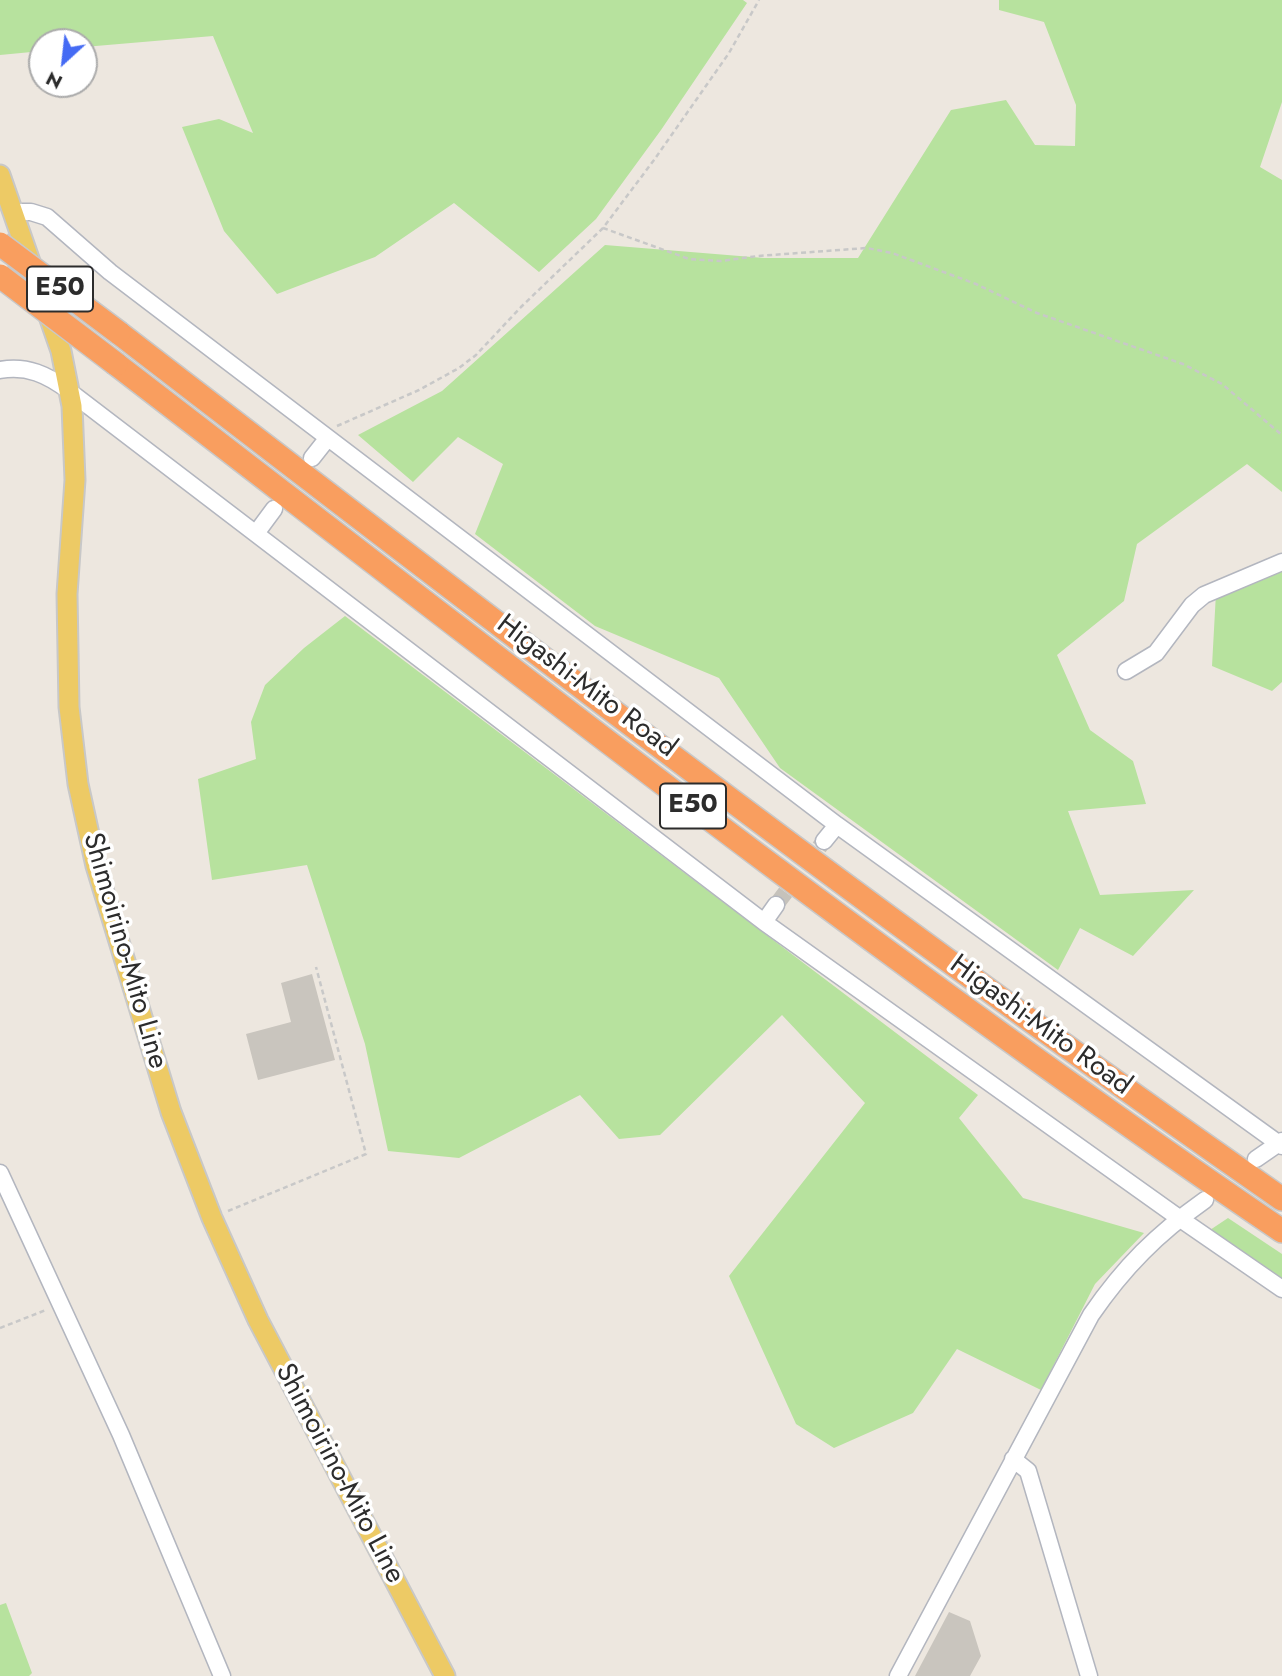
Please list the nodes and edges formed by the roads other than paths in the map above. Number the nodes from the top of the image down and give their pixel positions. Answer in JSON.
{"nodes":[{"id":1,"x":0,"y":175,"type":"edge"},
{"id":2,"x":14,"y":212,"type":"junction"},
{"id":3,"x":0,"y":244,"type":"edge"},
{"id":4,"x":0,"y":275,"type":"edge"},
{"id":5,"x":0,"y":370,"type":"edge"},
{"id":6,"x":69,"y":391,"type":"junction"},
{"id":7,"x":327,"y":439,"type":"junction"},
{"id":8,"x":312,"y":458,"type":"dead end"},
{"id":9,"x":274,"y":509,"type":"dead end"},
{"id":10,"x":257,"y":532,"type":"junction"},
{"id":11,"x":1282,"y":562,"type":"edge"},
{"id":12,"x":1126,"y":671,"type":"dead end"},
{"id":13,"x":837,"y":825,"type":"junction"},
{"id":14,"x":824,"y":841,"type":"tunnel mouth"},
{"id":15,"x":776,"y":905,"type":"tunnel mouth"},
{"id":16,"x":764,"y":922,"type":"junction"},
{"id":17,"x":1281,"y":1144,"type":"edge"},
{"id":18,"x":1256,"y":1159,"type":"dead end"},
{"id":19,"x":0,"y":1174,"type":"edge"},
{"id":20,"x":1282,"y":1199,"type":"edge"},
{"id":21,"x":1205,"y":1200,"type":"dead end"},
{"id":22,"x":1179,"y":1218,"type":"junction"},
{"id":23,"x":1282,"y":1231,"type":"edge"},
{"id":24,"x":1282,"y":1289,"type":"edge"},
{"id":25,"x":1013,"y":1459,"type":"junction"},
{"id":26,"x":222,"y":1676,"type":"edge"},
{"id":27,"x":445,"y":1676,"type":"edge"},
{"id":28,"x":898,"y":1676,"type":"edge"},
{"id":29,"x":1089,"y":1676,"type":"edge"}],
"edges":[{"from":1,"to":2,"type":"main road","name":"Shimoirino-Mito Line"},
{"from":2,"to":6,"type":"main road","name":"Shimoirino-Mito Line"},
{"from":2,"to":7,"type":"street"},
{"from":3,"to":20,"type":"highway","name":"Higashi-Mito Road","number":"E50","bridge":true},
{"from":4,"to":23,"type":"highway","name":"Higashi-Mito Road","number":"E50","bridge":true},
{"from":5,"to":6,"type":"street"},
{"from":6,"to":10,"type":"street"},
{"from":6,"to":27,"type":"main road","name":"Shimoirino-Mito Line"},
{"from":7,"to":8,"type":"street"},
{"from":7,"to":13,"type":"street"},
{"from":9,"to":10,"type":"street"},
{"from":10,"to":16,"type":"street"},
{"from":11,"to":12,"type":"street"},
{"from":13,"to":14,"type":"street"},
{"from":13,"to":17,"type":"street"},
{"from":15,"to":16,"type":"street"},
{"from":16,"to":22,"type":"street"},
{"from":17,"to":18,"type":"street"},
{"from":19,"to":26,"type":"street"},
{"from":21,"to":22,"type":"street"},
{"from":22,"to":24,"type":"street"},
{"from":22,"to":25,"type":"street"},
{"from":25,"to":28,"type":"street"},
{"from":25,"to":29,"type":"street"}]}
